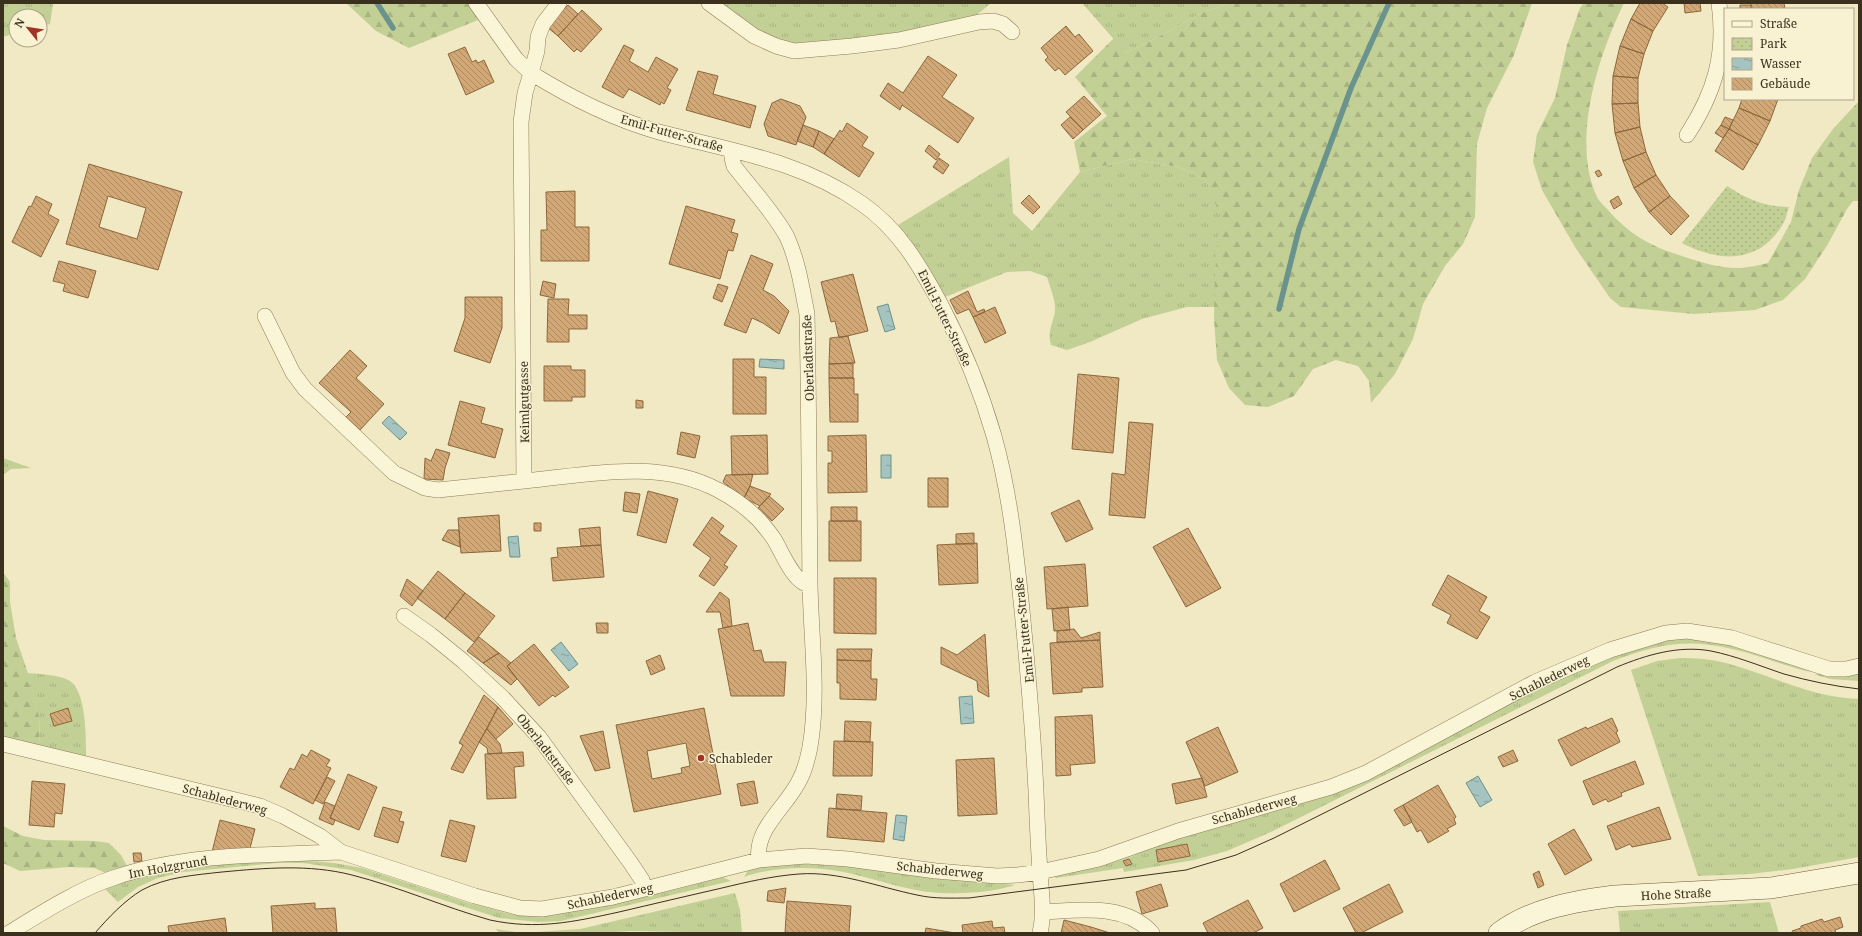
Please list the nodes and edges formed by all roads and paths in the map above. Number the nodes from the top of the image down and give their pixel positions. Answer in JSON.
{"nodes":[{"id":1,"x":476,"y":3,"type":"edge"},
{"id":2,"x":559,"y":3,"type":"edge"},
{"id":3,"x":709,"y":3,"type":"edge"},
{"id":4,"x":1719,"y":3,"type":"edge"},
{"id":5,"x":1012,"y":32,"type":"dead end"},
{"id":6,"x":531,"y":73,"type":"junction"},
{"id":7,"x":1687,"y":135,"type":"dead end"},
{"id":8,"x":734,"y":151,"type":"junction"},
{"id":9,"x":265,"y":316,"type":"dead end"},
{"id":10,"x":524,"y":481,"type":"junction"},
{"id":11,"x":810,"y":585,"type":"junction"},
{"id":12,"x":404,"y":616,"type":"dead end"},
{"id":13,"x":1859,"y":666,"type":"edge"},
{"id":14,"x":3,"y":744,"type":"edge"},
{"id":15,"x":341,"y":852,"type":"junction"},
{"id":16,"x":759,"y":860,"type":"junction"},
{"id":17,"x":1040,"y":872,"type":"junction"},
{"id":18,"x":1859,"y":873,"type":"edge"},
{"id":19,"x":645,"y":889,"type":"junction"},
{"id":20,"x":1043,"y":912,"type":"junction"},
{"id":21,"x":9,"y":933,"type":"edge"},
{"id":22,"x":1040,"y":933,"type":"edge"},
{"id":23,"x":1152,"y":933,"type":"edge"},
{"id":24,"x":1499,"y":933,"type":"edge"}],
"edges":[{"from":1,"to":6,"type":"street"},
{"from":2,"to":6,"type":"street"},
{"from":3,"to":5,"type":"street"},
{"from":4,"to":7,"type":"street"},
{"from":6,"to":8,"type":"street","name":"Emil-Futter-Straße"},
{"from":6,"to":10,"type":"street","name":"Keimlgutgasse"},
{"from":8,"to":11,"type":"street","name":"Oberladtstraße"},
{"from":8,"to":17,"type":"street","name":"Emil-Futter-Straße"},
{"from":9,"to":10,"type":"street"},
{"from":10,"to":11,"type":"street"},
{"from":11,"to":16,"type":"street","name":"Oberladtstraße"},
{"from":12,"to":19,"type":"street","name":"Oberladtstraße"},
{"from":13,"to":17,"type":"street","name":"Schablederweg"},
{"from":14,"to":15,"type":"street","name":"Schablederweg"},
{"from":15,"to":19,"type":"street","name":"Schablederweg"},
{"from":15,"to":21,"type":"street","name":"Im Holzgrund"},
{"from":16,"to":17,"type":"street","name":"Schablederweg"},
{"from":16,"to":19,"type":"street","name":"Schablederweg"},
{"from":17,"to":20,"type":"street","name":"Emil-Futter-Straße"},
{"from":18,"to":24,"type":"main road","name":"Hohe Straße"},
{"from":20,"to":22,"type":"street","name":"Emil-Futter-Straße"},
{"from":20,"to":23,"type":"street"}]}
